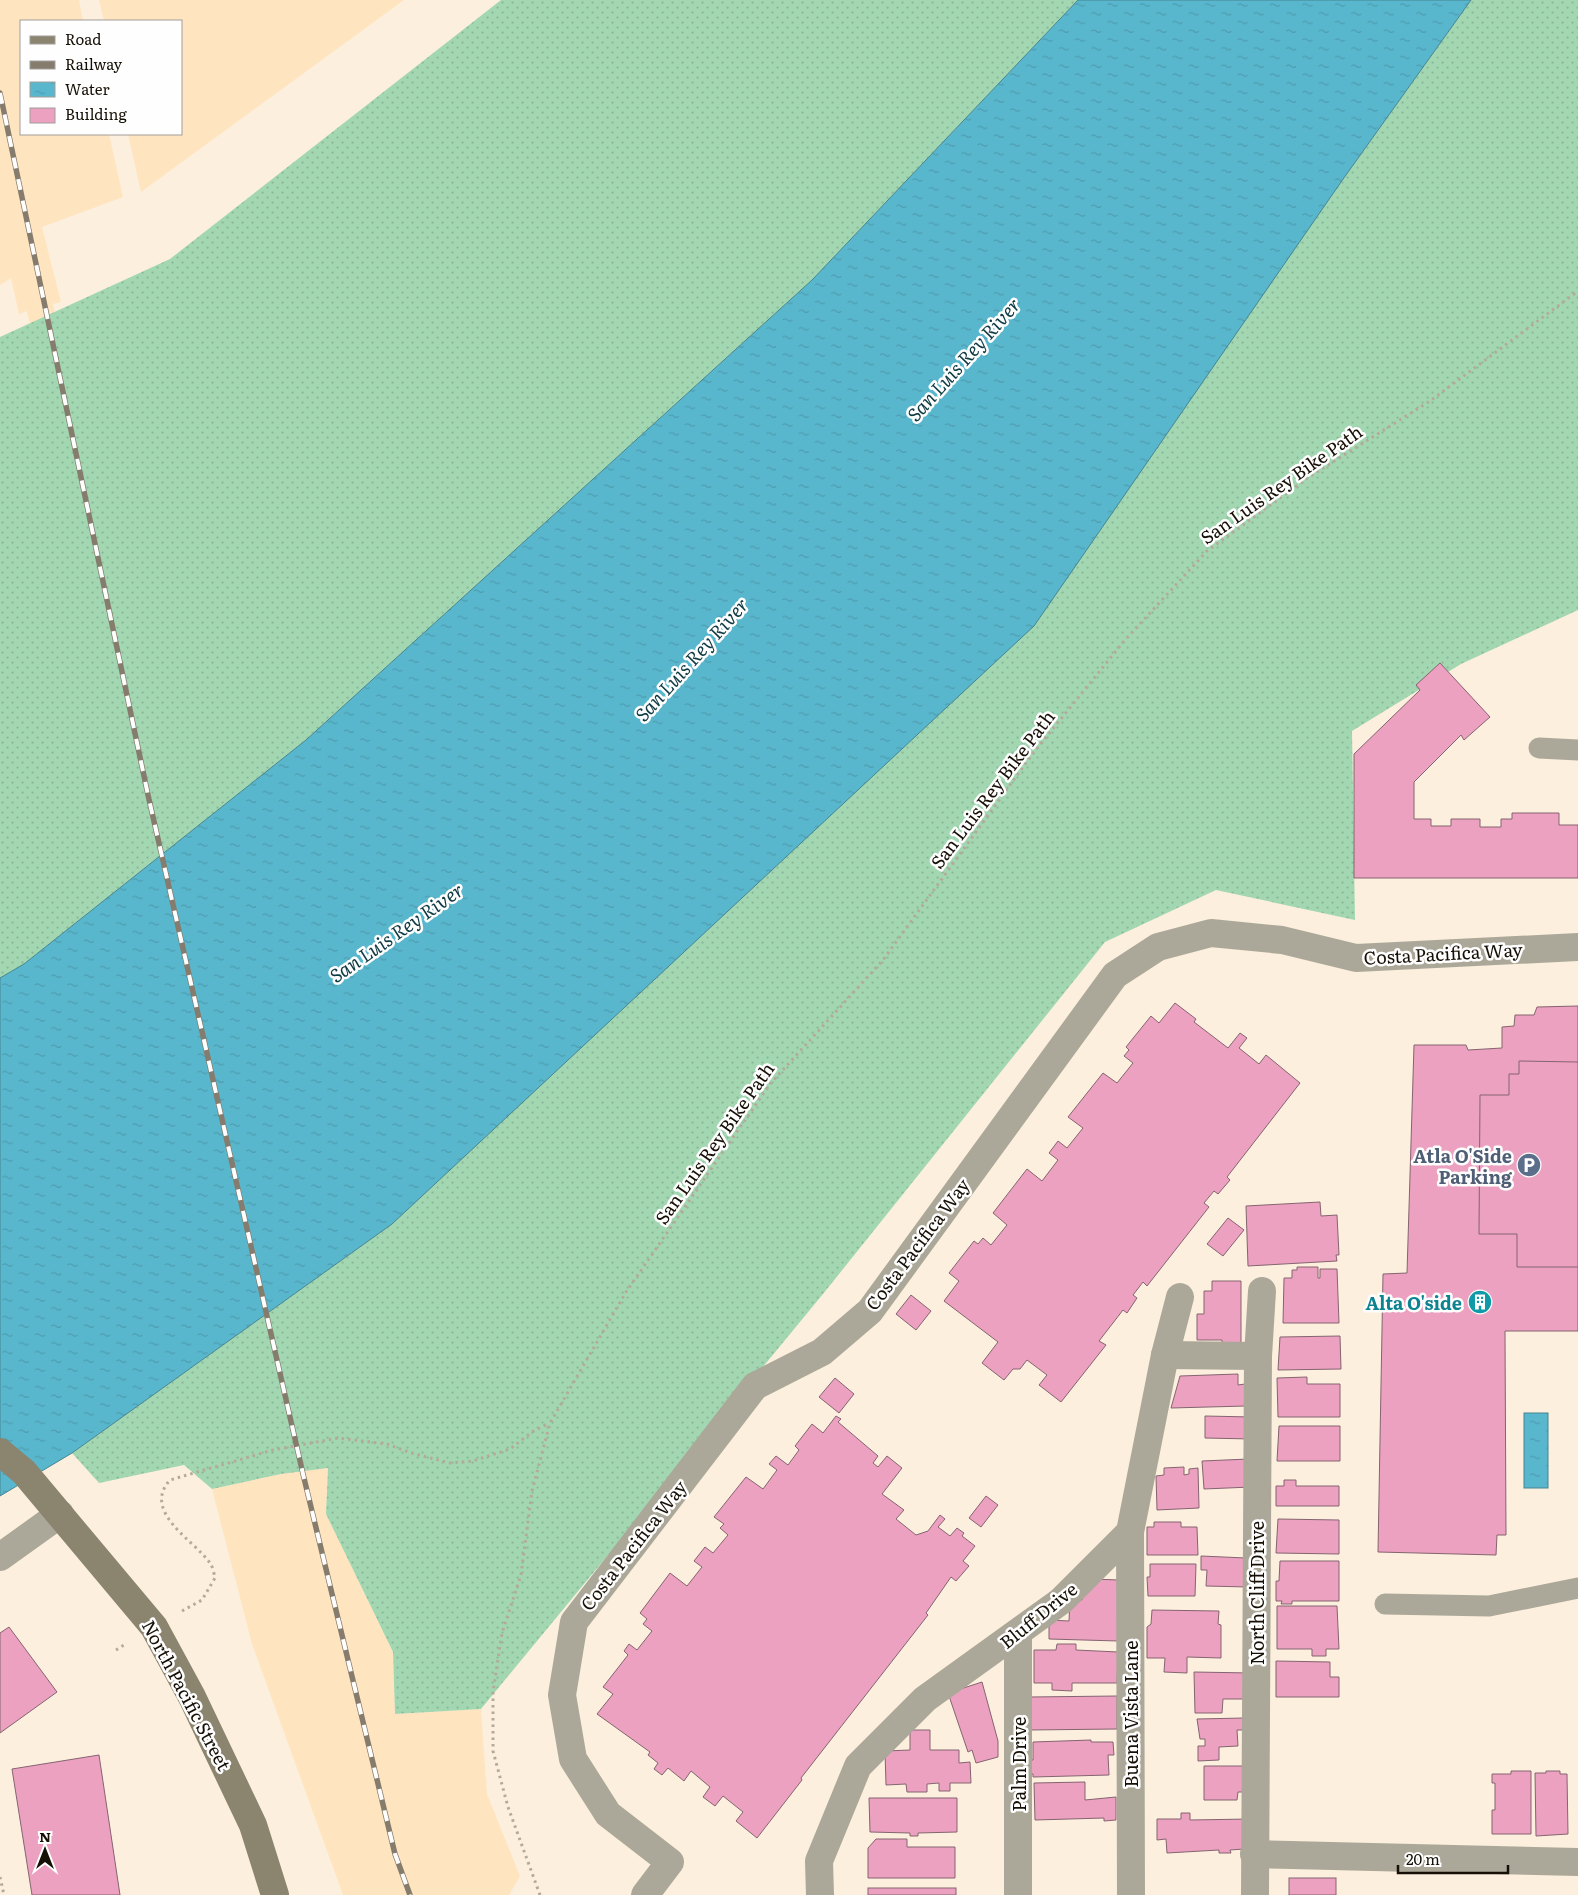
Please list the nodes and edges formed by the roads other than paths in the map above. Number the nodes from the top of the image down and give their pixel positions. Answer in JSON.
{"nodes":[{"id":1,"x":1539,"y":748,"type":"dead end"},
{"id":2,"x":1578,"y":750,"type":"edge"},
{"id":3,"x":1578,"y":947,"type":"edge"},
{"id":4,"x":1262,"y":1291,"type":"dead end"},
{"id":5,"x":1180,"y":1297,"type":"dead end"},
{"id":6,"x":1164,"y":1355,"type":"junction"},
{"id":7,"x":1258,"y":1356,"type":"junction"},
{"id":8,"x":0,"y":1452,"type":"edge"},
{"id":9,"x":56,"y":1510,"type":"junction"},
{"id":10,"x":1130,"y":1532,"type":"junction"},
{"id":11,"x":0,"y":1558,"type":"edge"},
{"id":12,"x":1578,"y":1588,"type":"edge"},
{"id":13,"x":1385,"y":1604,"type":"dead end"},
{"id":14,"x":1018,"y":1633,"type":"junction"},
{"id":15,"x":1254,"y":1854,"type":"junction"},
{"id":16,"x":1578,"y":1862,"type":"edge"},
{"id":17,"x":820,"y":1891,"type":"edge"},
{"id":18,"x":275,"y":1895,"type":"edge"},
{"id":19,"x":645,"y":1895,"type":"edge"},
{"id":20,"x":1018,"y":1895,"type":"edge"},
{"id":21,"x":1131,"y":1895,"type":"edge"},
{"id":22,"x":1255,"y":1895,"type":"edge"}],
"edges":[{"from":1,"to":2,"type":"lane"},
{"from":3,"to":19,"type":"street","name":"Costa Pacifica Way"},
{"from":4,"to":7,"type":"street","name":"North Cliff Drive"},
{"from":5,"to":6,"type":"street"},
{"from":6,"to":7,"type":"street"},
{"from":6,"to":10,"type":"street"},
{"from":7,"to":15,"type":"street","name":"North Cliff Drive"},
{"from":8,"to":9,"type":"main road","name":"North Pacific Street"},
{"from":9,"to":11,"type":"street"},
{"from":9,"to":18,"type":"main road","name":"North Pacific Street"},
{"from":10,"to":14,"type":"street","name":"Bluff Drive"},
{"from":10,"to":21,"type":"street","name":"Buena Vista Lane"},
{"from":12,"to":13,"type":"lane"},
{"from":14,"to":17,"type":"street","name":"Bluff Drive"},
{"from":14,"to":20,"type":"street","name":"Palm Drive"},
{"from":15,"to":16,"type":"street"},
{"from":15,"to":22,"type":"street","name":"North Cliff Drive"}]}
